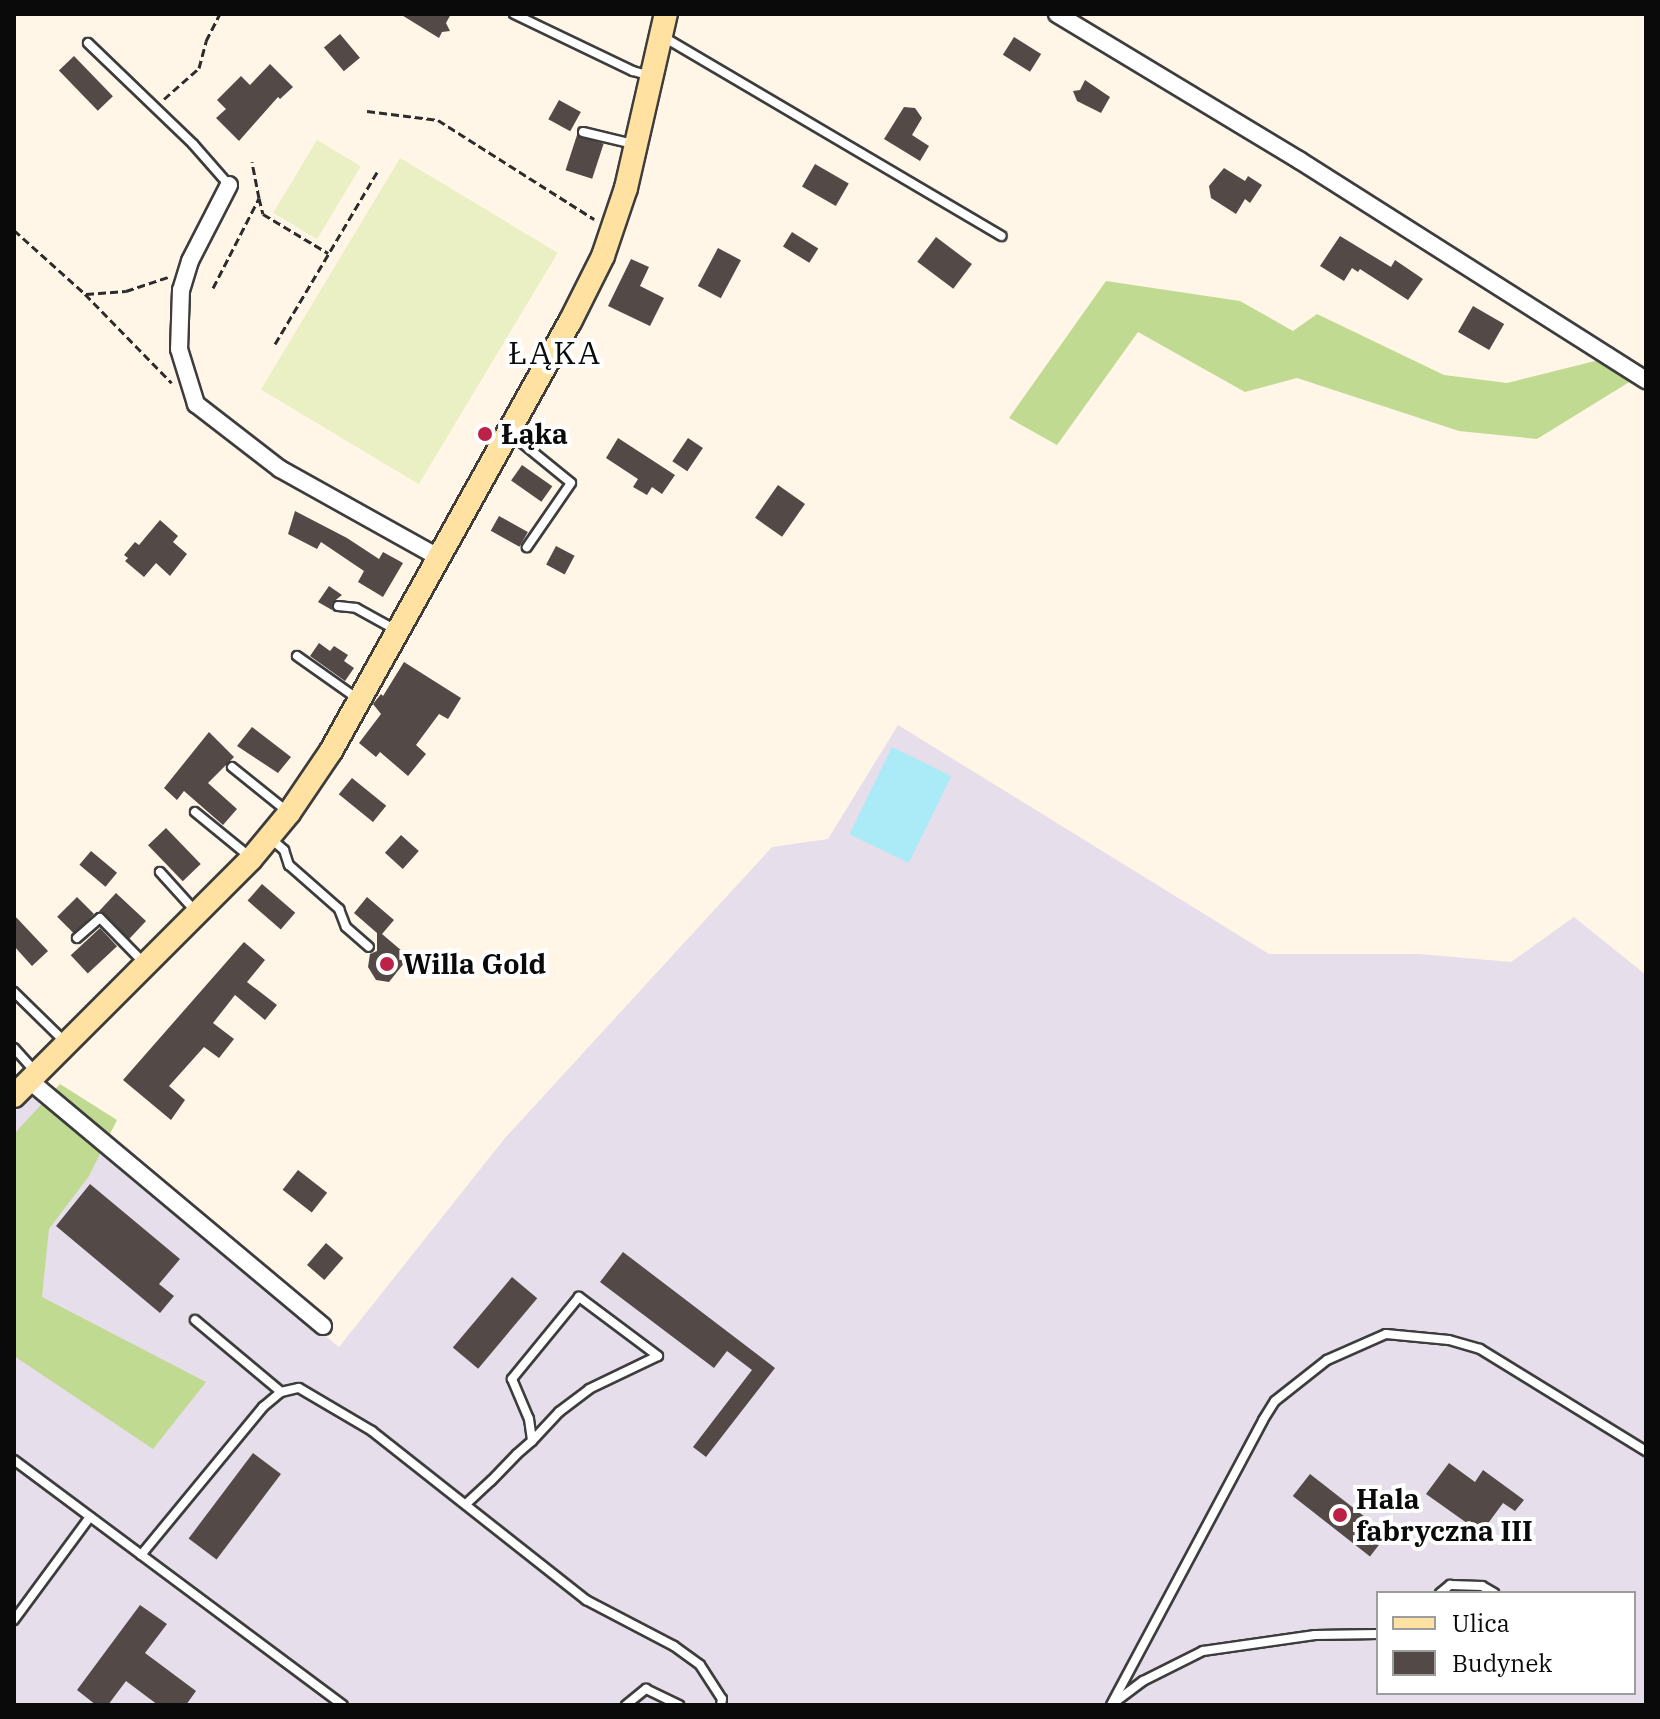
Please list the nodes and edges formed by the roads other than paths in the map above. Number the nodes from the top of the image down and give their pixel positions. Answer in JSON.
{"nodes":[{"id":1,"x":514,"y":14,"type":"edge"},
{"id":2,"x":1057,"y":14,"type":"edge"},
{"id":3,"x":663,"y":25,"type":"edge"},
{"id":4,"x":88,"y":43,"type":"dead end"},
{"id":5,"x":652,"y":76,"type":"junction"},
{"id":6,"x":583,"y":132,"type":"dead end"},
{"id":7,"x":638,"y":145,"type":"junction"},
{"id":8,"x":229,"y":185,"type":"joint"},
{"id":9,"x":1001,"y":236,"type":"dead end"},
{"id":10,"x":1646,"y":380,"type":"edge"},
{"id":11,"x":509,"y":433,"type":"junction"},
{"id":12,"x":527,"y":547,"type":"dead end"},
{"id":13,"x":440,"y":558,"type":"junction"},
{"id":14,"x":338,"y":606,"type":"dead end"},
{"id":15,"x":399,"y":631,"type":"junction"},
{"id":16,"x":297,"y":656,"type":"dead end"},
{"id":17,"x":360,"y":700,"type":"junction"},
{"id":18,"x":232,"y":767,"type":"dead end"},
{"id":19,"x":195,"y":812,"type":"dead end"},
{"id":20,"x":289,"y":813,"type":"junction"},
{"id":21,"x":269,"y":837,"type":"junction"},
{"id":22,"x":251,"y":859,"type":"junction"},
{"id":23,"x":160,"y":872,"type":"dead end"},
{"id":24,"x":197,"y":913,"type":"junction"},
{"id":25,"x":77,"y":938,"type":"dead end"},
{"id":26,"x":369,"y":947,"type":"dead end"},
{"id":27,"x":146,"y":965,"type":"junction"},
{"id":28,"x":14,"y":992,"type":"edge"},
{"id":29,"x":67,"y":1044,"type":"junction"},
{"id":30,"x":14,"y":1048,"type":"edge"},
{"id":31,"x":27,"y":1083,"type":"edge"},
{"id":32,"x":195,"y":1320,"type":"dead end"},
{"id":33,"x":323,"y":1326,"type":"dead end"},
{"id":34,"x":281,"y":1392,"type":"junction"},
{"id":35,"x":532,"y":1441,"type":"junction"},
{"id":36,"x":1646,"y":1451,"type":"edge"},
{"id":37,"x":14,"y":1460,"type":"edge"},
{"id":38,"x":466,"y":1504,"type":"junction"},
{"id":39,"x":90,"y":1517,"type":"junction"},
{"id":40,"x":141,"y":1555,"type":"junction"},
{"id":41,"x":1442,"y":1591,"type":"edge"},
{"id":42,"x":1491,"y":1591,"type":"edge"},
{"id":43,"x":14,"y":1620,"type":"edge"},
{"id":44,"x":1376,"y":1634,"type":"edge"},
{"id":45,"x":343,"y":1705,"type":"edge"},
{"id":46,"x":626,"y":1705,"type":"edge"},
{"id":47,"x":679,"y":1705,"type":"edge"},
{"id":48,"x":721,"y":1705,"type":"edge"},
{"id":49,"x":1111,"y":1705,"type":"edge"}],
"edges":[{"from":1,"to":5,"type":"lane"},
{"from":2,"to":10,"type":"street"},
{"from":3,"to":5,"type":"main road"},
{"from":3,"to":9,"type":"lane"},
{"from":4,"to":8,"type":"lane"},
{"from":5,"to":7,"type":"main road"},
{"from":6,"to":7,"type":"lane"},
{"from":7,"to":11,"type":"main road"},
{"from":8,"to":13,"type":"street"},
{"from":11,"to":12,"type":"lane"},
{"from":11,"to":13,"type":"main road"},
{"from":13,"to":15,"type":"main road"},
{"from":14,"to":15,"type":"lane"},
{"from":15,"to":17,"type":"main road"},
{"from":16,"to":17,"type":"lane"},
{"from":17,"to":20,"type":"main road"},
{"from":18,"to":20,"type":"lane"},
{"from":19,"to":22,"type":"lane"},
{"from":20,"to":21,"type":"main road"},
{"from":21,"to":22,"type":"main road"},
{"from":21,"to":26,"type":"lane"},
{"from":22,"to":24,"type":"main road"},
{"from":23,"to":24,"type":"lane"},
{"from":24,"to":27,"type":"main road"},
{"from":25,"to":27,"type":"lane"},
{"from":27,"to":29,"type":"main road"},
{"from":28,"to":29,"type":"lane"},
{"from":29,"to":31,"type":"main road"},
{"from":30,"to":31,"type":"lane"},
{"from":31,"to":33,"type":"street"},
{"from":32,"to":34,"type":"lane"},
{"from":34,"to":38,"type":"lane"},
{"from":34,"to":40,"type":"lane"},
{"from":35,"to":35,"type":"lane"},
{"from":35,"to":38,"type":"lane"},
{"from":36,"to":49,"type":"lane"},
{"from":37,"to":39,"type":"lane"},
{"from":38,"to":48,"type":"lane"},
{"from":39,"to":40,"type":"lane"},
{"from":39,"to":43,"type":"lane"},
{"from":40,"to":45,"type":"lane"},
{"from":41,"to":42,"type":"lane"},
{"from":44,"to":49,"type":"lane"},
{"from":46,"to":47,"type":"lane"}]}
